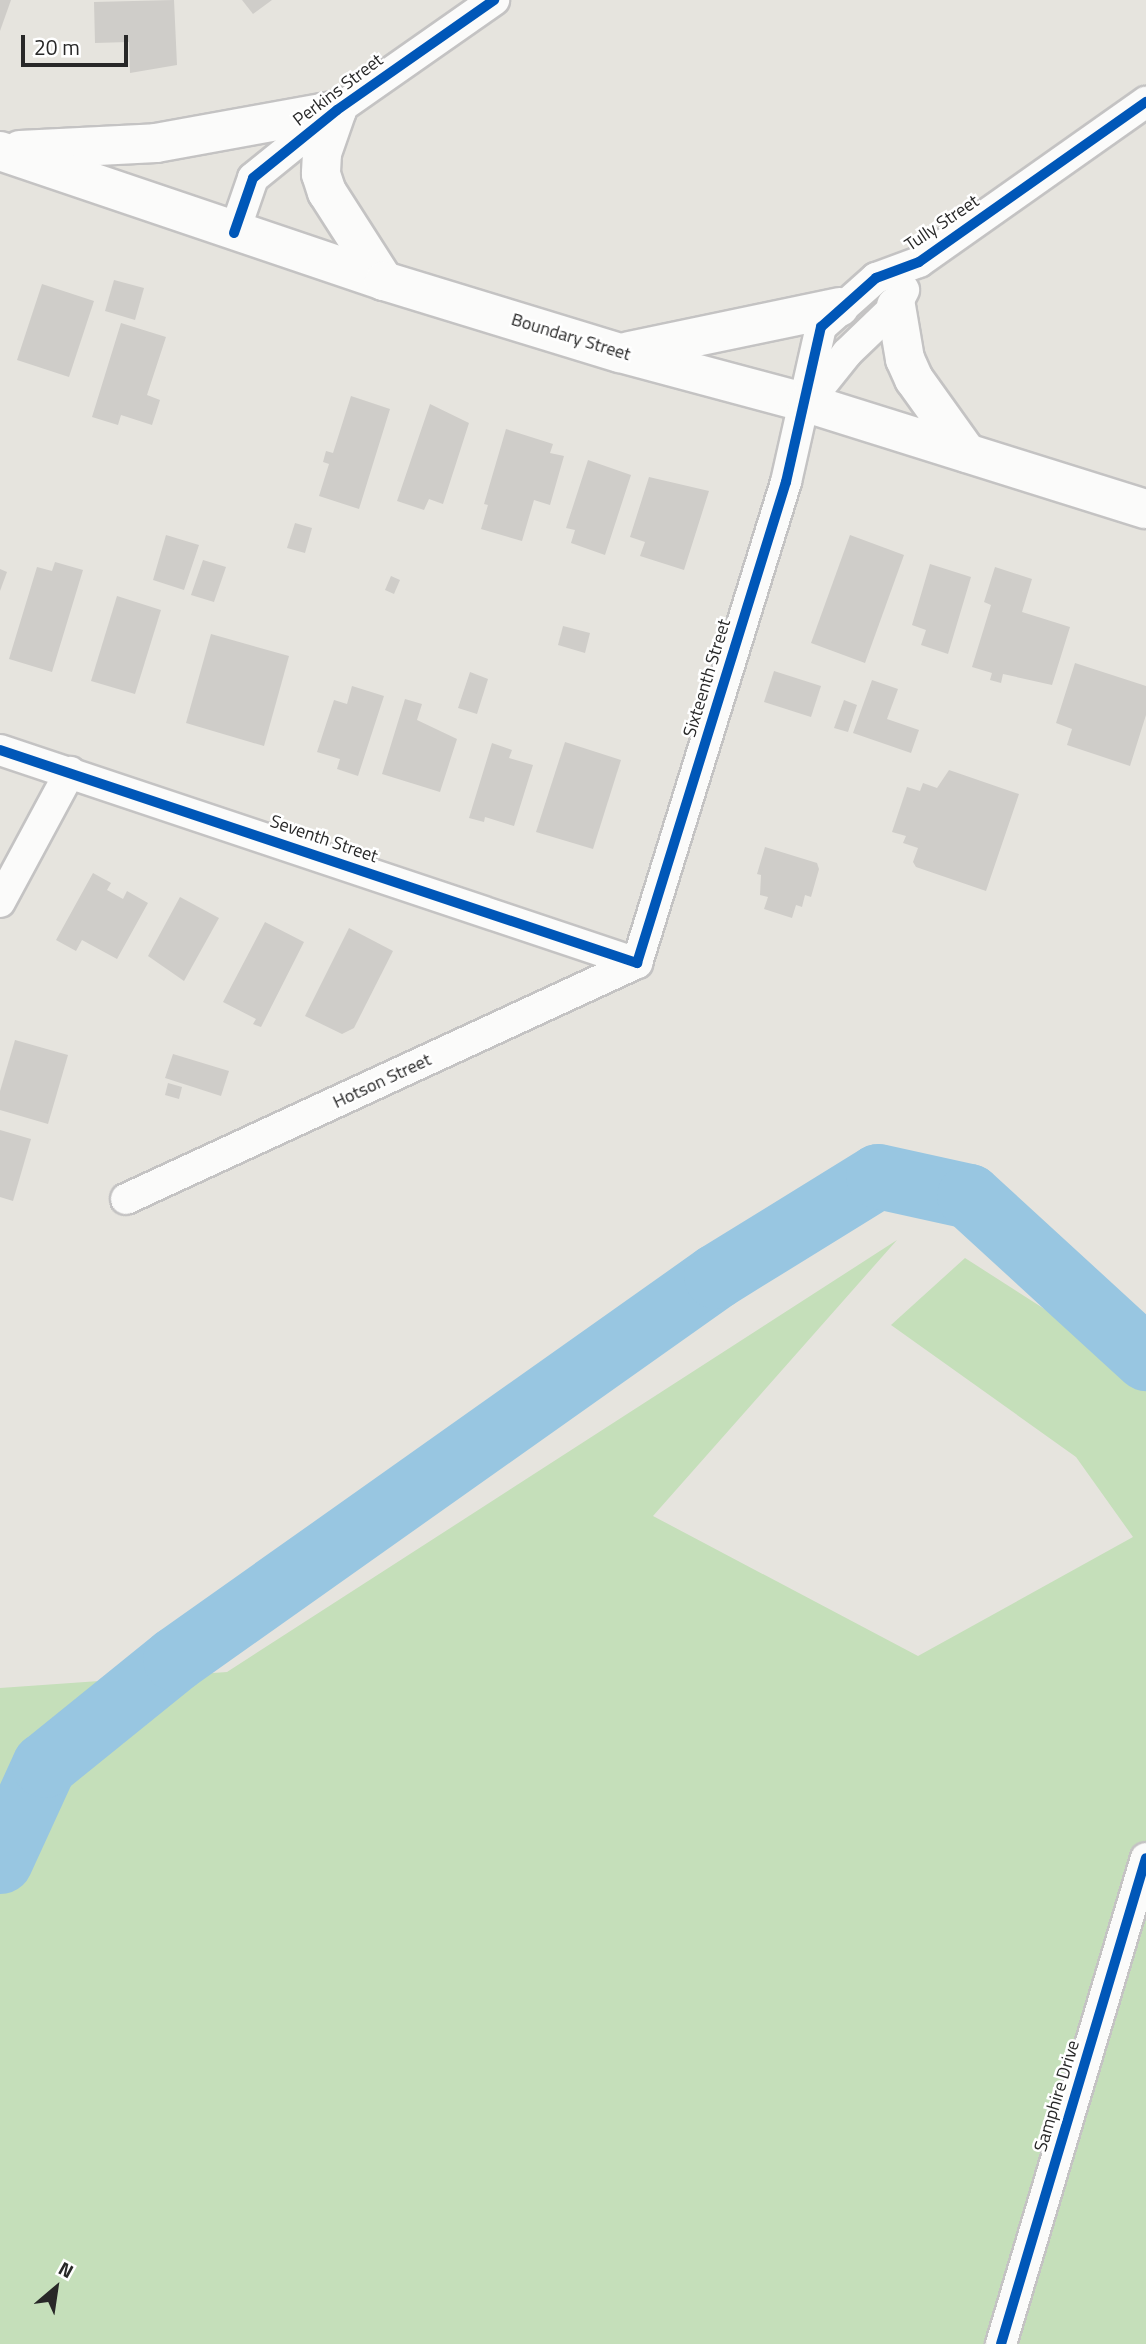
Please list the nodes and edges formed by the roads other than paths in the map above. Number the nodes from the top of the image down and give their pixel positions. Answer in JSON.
{"nodes":[{"id":1,"x":494,"y":0,"type":"edge"},
{"id":2,"x":1146,"y":102,"type":"edge"},
{"id":3,"x":337,"y":110,"type":"junction"},
{"id":4,"x":0,"y":151,"type":"edge"},
{"id":5,"x":234,"y":233,"type":"junction"},
{"id":6,"x":919,"y":262,"type":"junction"},
{"id":7,"x":384,"y":281,"type":"junction"},
{"id":8,"x":896,"y":306,"type":"junction"},
{"id":9,"x":839,"y":307,"type":"junction"},
{"id":10,"x":620,"y":353,"type":"junction"},
{"id":11,"x":807,"y":402,"type":"junction"},
{"id":12,"x":967,"y":453,"type":"junction"},
{"id":13,"x":1146,"y":509,"type":"edge"},
{"id":14,"x":0,"y":750,"type":"edge"},
{"id":15,"x":71,"y":772,"type":"junction"},
{"id":16,"x":0,"y":902,"type":"edge"},
{"id":17,"x":637,"y":963,"type":"junction"},
{"id":18,"x":126,"y":1199,"type":"dead end"},
{"id":19,"x":1146,"y":1858,"type":"edge"},
{"id":20,"x":1001,"y":2344,"type":"edge"}],
"edges":[{"from":1,"to":3,"type":"street","name":"Perkins Street"},
{"from":2,"to":6,"type":"street","name":"Tully Street"},
{"from":3,"to":4,"type":"main road"},
{"from":3,"to":5,"type":"street","name":"Perkins Street"},
{"from":3,"to":7,"type":"main road"},
{"from":4,"to":5,"type":"main road","name":"Boundary Street"},
{"from":5,"to":7,"type":"main road","name":"Boundary Street"},
{"from":6,"to":8,"type":"street","name":"Tully Street"},
{"from":6,"to":9,"type":"street","name":"Tully Street"},
{"from":7,"to":10,"type":"main road","name":"Boundary Street"},
{"from":8,"to":11,"type":"street","name":"Tully Street"},
{"from":8,"to":12,"type":"main road"},
{"from":9,"to":10,"type":"main road"},
{"from":9,"to":11,"type":"street","name":"Tully Street"},
{"from":10,"to":11,"type":"main road","name":"Boundary Street"},
{"from":11,"to":12,"type":"main road","name":"Boundary Street"},
{"from":11,"to":17,"type":"street","name":"Sixteenth Street"},
{"from":12,"to":13,"type":"main road","name":"Boundary Street"},
{"from":14,"to":15,"type":"street","name":"Seventh Street"},
{"from":15,"to":16,"type":"street"},
{"from":15,"to":17,"type":"street","name":"Seventh Street"},
{"from":17,"to":18,"type":"street","name":"Hotson Street"},
{"from":19,"to":20,"type":"street","name":"Samphire Drive"}]}
